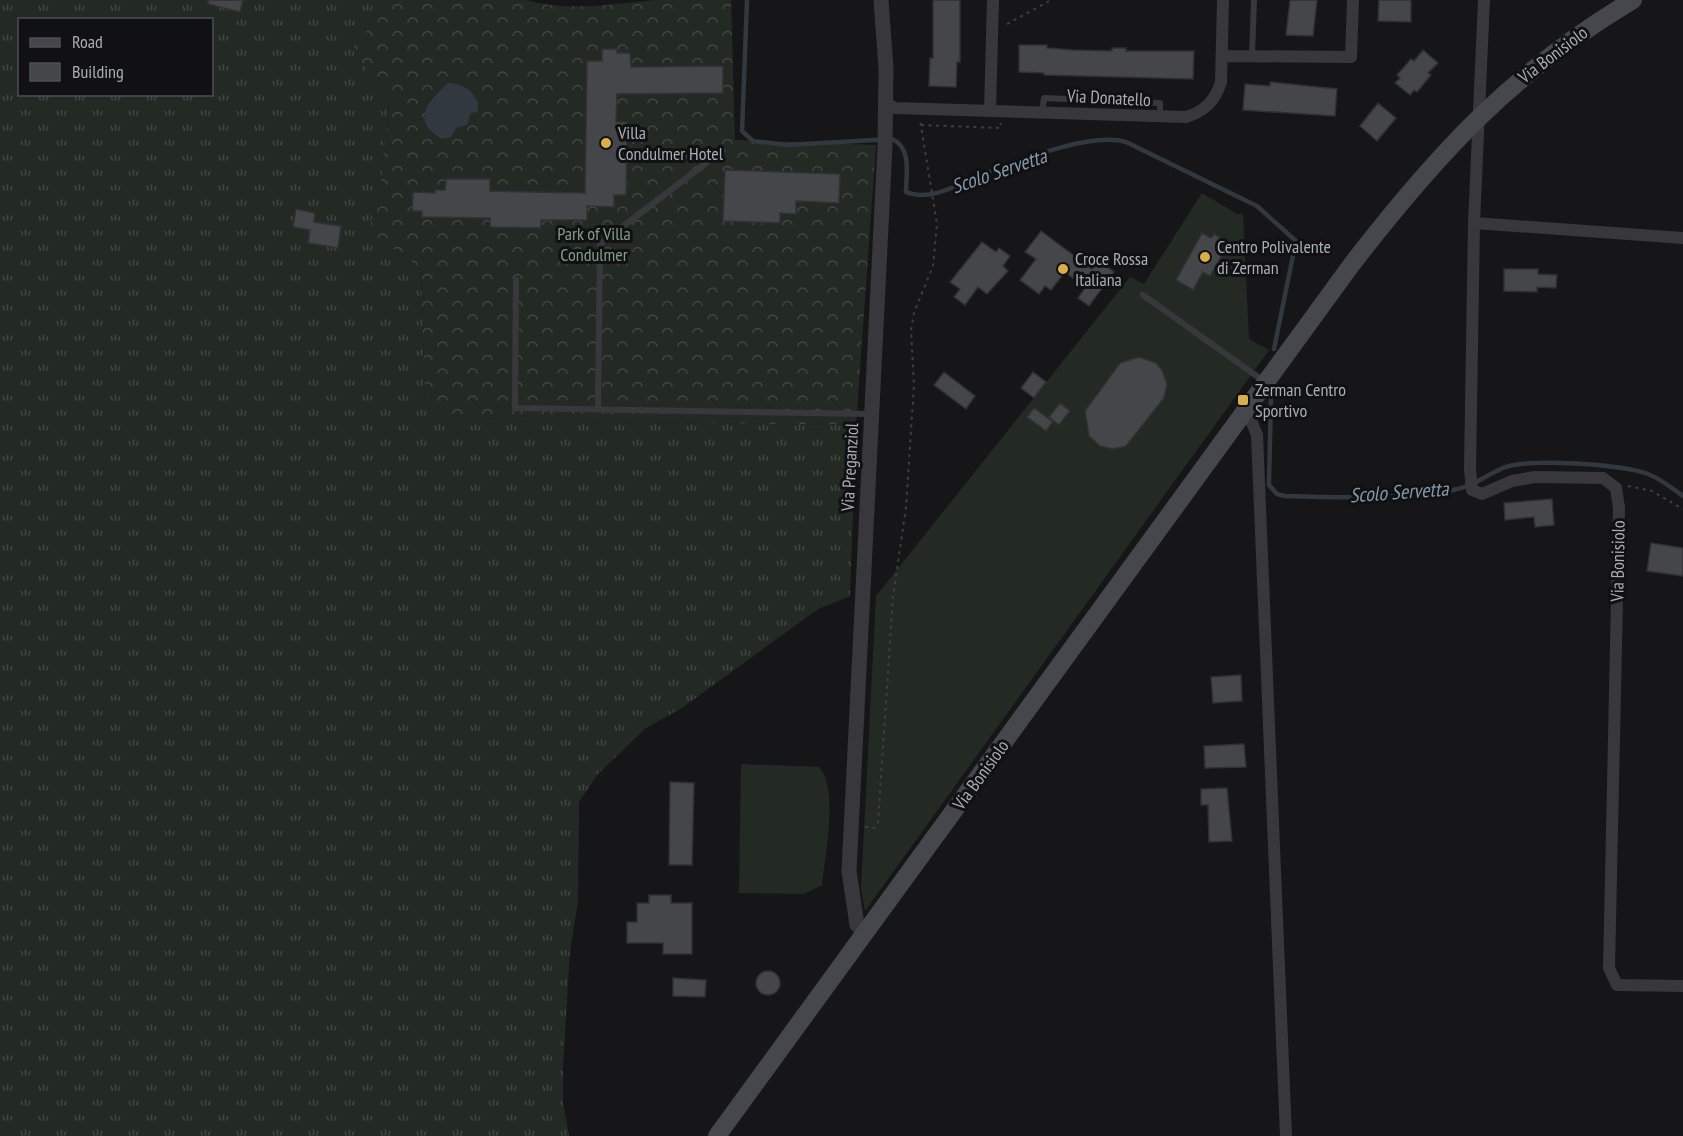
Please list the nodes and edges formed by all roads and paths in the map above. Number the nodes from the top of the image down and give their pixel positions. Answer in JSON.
{"nodes":[{"id":1,"x":882,"y":0,"type":"edge"},
{"id":2,"x":993,"y":0,"type":"edge"},
{"id":3,"x":1052,"y":0,"type":"edge"},
{"id":4,"x":1224,"y":0,"type":"edge"},
{"id":5,"x":1254,"y":0,"type":"edge"},
{"id":6,"x":1353,"y":0,"type":"edge"},
{"id":7,"x":1484,"y":0,"type":"edge"},
{"id":8,"x":1633,"y":0,"type":"edge"},
{"id":9,"x":992,"y":26,"type":"junction"},
{"id":10,"x":1222,"y":56,"type":"junction"},
{"id":11,"x":1252,"y":56,"type":"junction"},
{"id":12,"x":889,"y":108,"type":"junction"},
{"id":13,"x":918,"y":108,"type":"junction"},
{"id":14,"x":990,"y":111,"type":"junction"},
{"id":15,"x":1003,"y":111,"type":"junction"},
{"id":16,"x":1478,"y":116,"type":"junction"},
{"id":17,"x":921,"y":125,"type":"junction"},
{"id":18,"x":723,"y":150,"type":"dead end"},
{"id":19,"x":1474,"y":223,"type":"junction"},
{"id":20,"x":1683,"y":238,"type":"edge"},
{"id":21,"x":516,"y":280,"type":"dead end"},
{"id":22,"x":1143,"y":295,"type":"dead end"},
{"id":23,"x":1266,"y":383,"type":"junction"},
{"id":24,"x":598,"y":409,"type":"junction"},
{"id":25,"x":1244,"y":413,"type":"junction"},
{"id":26,"x":872,"y":414,"type":"junction"},
{"id":27,"x":1610,"y":482,"type":"junction"},
{"id":28,"x":1683,"y":509,"type":"edge"},
{"id":29,"x":851,"y":827,"type":"junction"},
{"id":30,"x":867,"y":932,"type":"junction"},
{"id":31,"x":1683,"y":986,"type":"edge"},
{"id":32,"x":717,"y":1136,"type":"edge"},
{"id":33,"x":1286,"y":1136,"type":"edge"}],
"edges":[{"from":1,"to":12,"type":"street","name":"Via Preganziol"},
{"from":2,"to":9,"type":"street"},
{"from":3,"to":9,"type":"path"},
{"from":4,"to":10,"type":"street","name":"Via Donatello"},
{"from":5,"to":11,"type":"lane"},
{"from":6,"to":11,"type":"street"},
{"from":7,"to":16,"type":"street"},
{"from":8,"to":16,"type":"main road","name":"Via Bonisiolo"},
{"from":9,"to":14,"type":"street"},
{"from":10,"to":11,"type":"street"},
{"from":10,"to":15,"type":"street","name":"Via Donatello"},
{"from":12,"to":13,"type":"street","name":"Via Donatello"},
{"from":12,"to":26,"type":"street","name":"Via Preganziol"},
{"from":13,"to":14,"type":"street","name":"Via Donatello"},
{"from":13,"to":17,"type":"path"},
{"from":14,"to":15,"type":"street","name":"Via Donatello"},
{"from":15,"to":17,"type":"path"},
{"from":16,"to":19,"type":"street"},
{"from":16,"to":23,"type":"main road","name":"Via Bonisiolo"},
{"from":17,"to":29,"type":"path"},
{"from":18,"to":24,"type":"lane"},
{"from":19,"to":20,"type":"street"},
{"from":19,"to":27,"type":"street"},
{"from":21,"to":24,"type":"lane"},
{"from":22,"to":23,"type":"lane"},
{"from":23,"to":25,"type":"main road","name":"Via Bonisiolo"},
{"from":24,"to":26,"type":"lane"},
{"from":25,"to":30,"type":"main road","name":"Via Bonisiolo"},
{"from":25,"to":33,"type":"street"},
{"from":26,"to":29,"type":"street","name":"Via Preganziol"},
{"from":27,"to":28,"type":"path"},
{"from":27,"to":31,"type":"street","name":"Via Bonisiolo"},
{"from":29,"to":30,"type":"street","name":"Via Preganziol"},
{"from":30,"to":32,"type":"main road","name":"Via Bonisiolo"}]}
